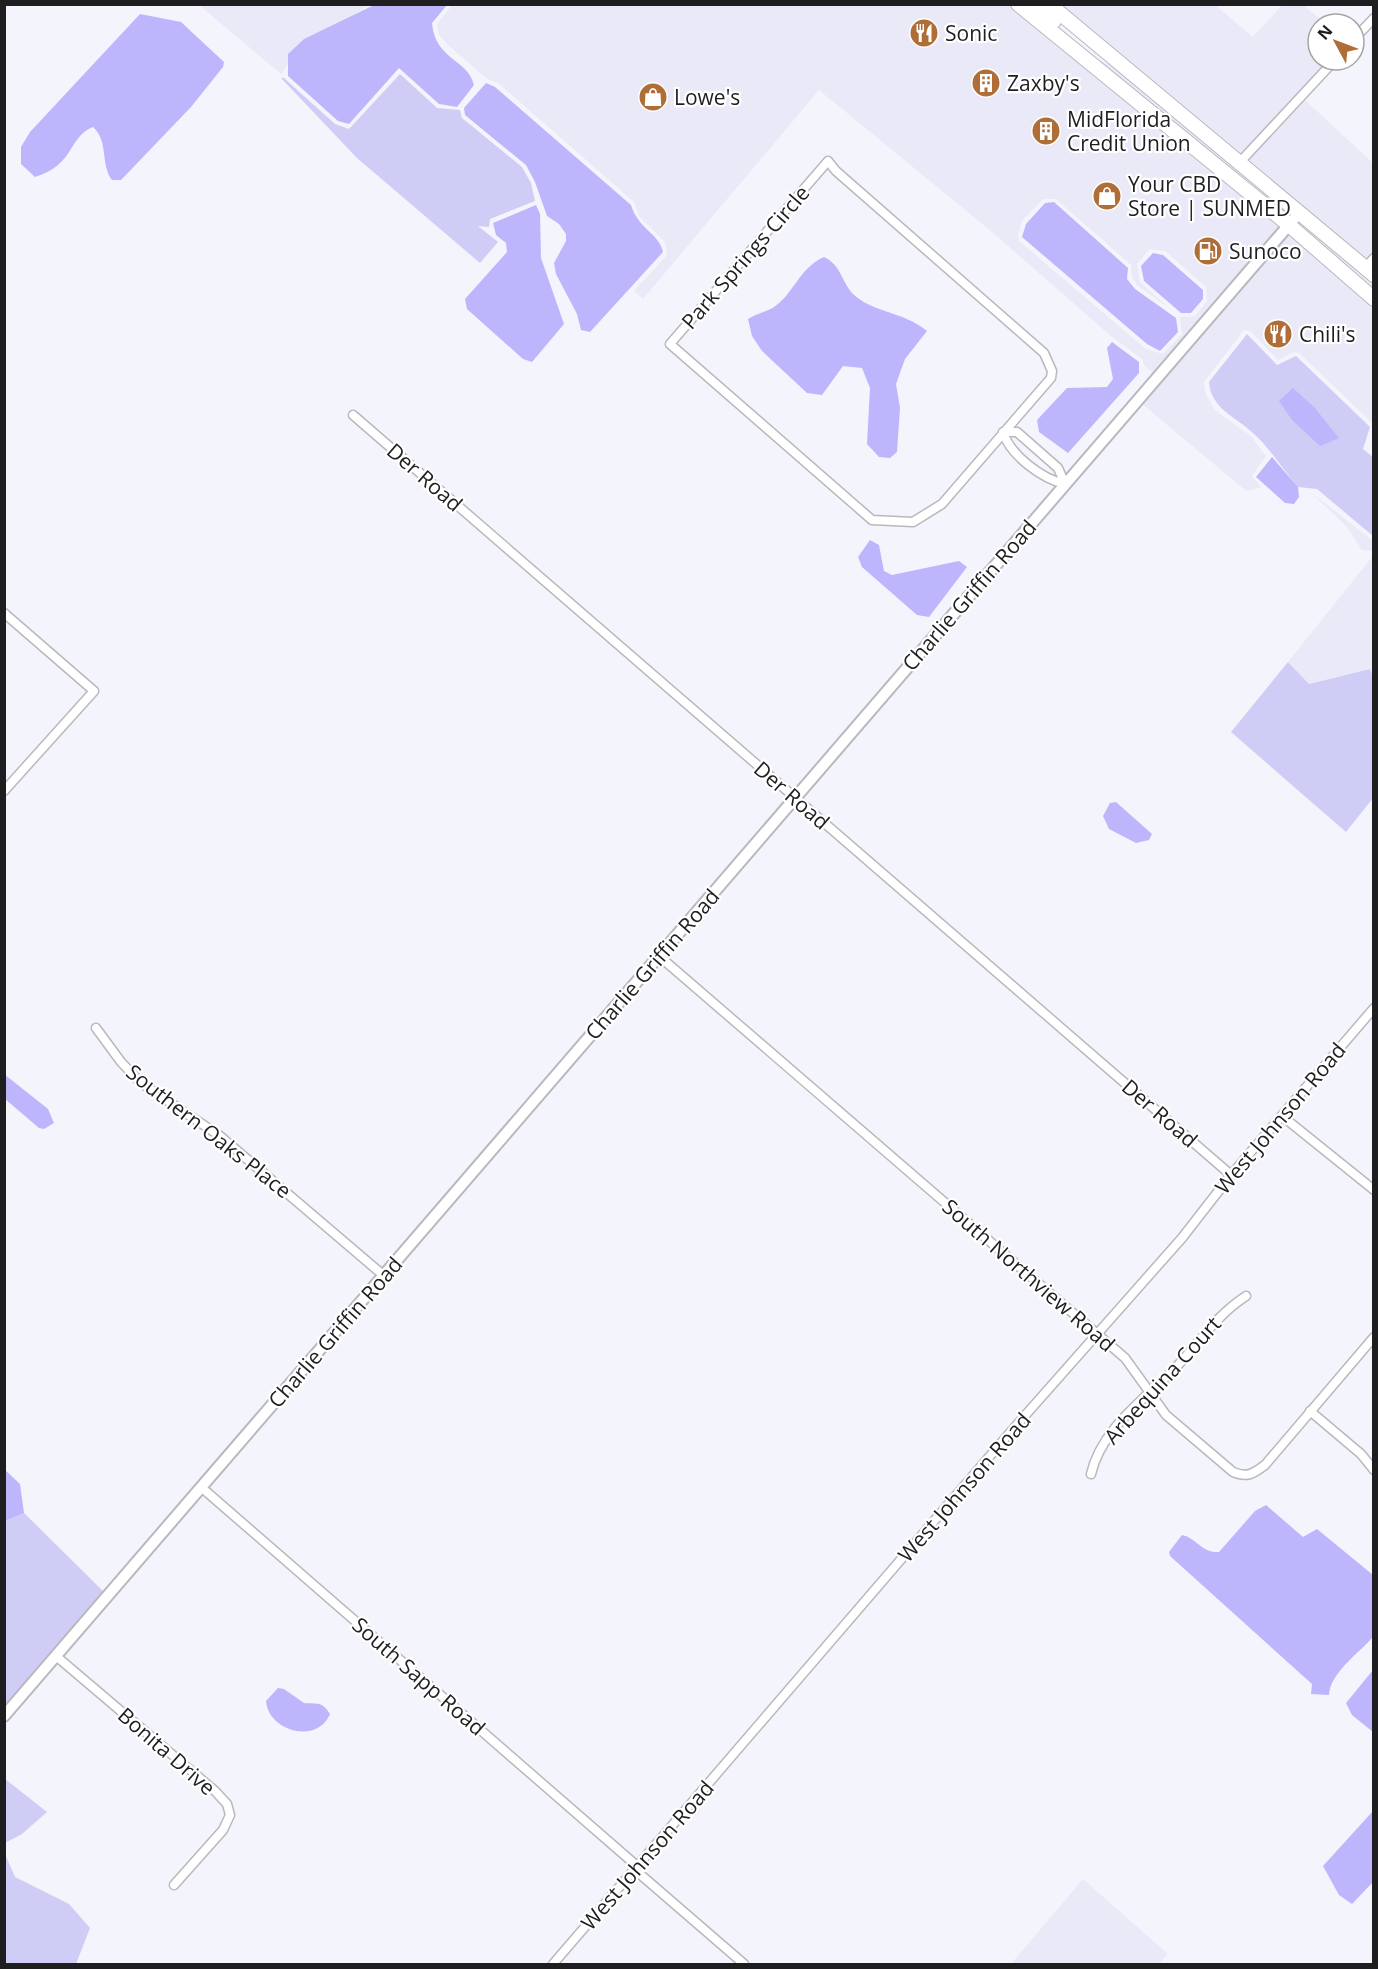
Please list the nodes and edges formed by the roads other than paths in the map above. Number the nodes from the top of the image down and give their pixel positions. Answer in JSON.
{"nodes":[{"id":1,"x":1018,"y":4,"type":"edge"},
{"id":2,"x":1034,"y":4,"type":"edge"},
{"id":3,"x":1049,"y":4,"type":"edge"},
{"id":4,"x":1121,"y":64,"type":"junction"},
{"id":5,"x":1324,"y":72,"type":"edge"},
{"id":6,"x":1240,"y":162,"type":"junction"},
{"id":7,"x":1300,"y":212,"type":"junction"},
{"id":8,"x":1289,"y":225,"type":"junction"},
{"id":9,"x":1371,"y":267,"type":"edge"},
{"id":10,"x":1374,"y":299,"type":"edge"},
{"id":11,"x":352,"y":415,"type":"dead end"},
{"id":12,"x":1003,"y":432,"type":"junction"},
{"id":13,"x":1065,"y":484,"type":"junction"},
{"id":14,"x":4,"y":613,"type":"edge"},
{"id":15,"x":4,"y":791,"type":"edge"},
{"id":16,"x":795,"y":797,"type":"junction"},
{"id":17,"x":659,"y":956,"type":"junction"},
{"id":18,"x":1374,"y":1008,"type":"edge"},
{"id":19,"x":96,"y":1028,"type":"dead end"},
{"id":20,"x":1282,"y":1116,"type":"junction"},
{"id":21,"x":1231,"y":1175,"type":"junction"},
{"id":22,"x":1374,"y":1190,"type":"edge"},
{"id":23,"x":383,"y":1275,"type":"junction"},
{"id":24,"x":1246,"y":1296,"type":"dead end"},
{"id":25,"x":1098,"y":1335,"type":"junction"},
{"id":26,"x":1374,"y":1337,"type":"edge"},
{"id":27,"x":1149,"y":1392,"type":"junction"},
{"id":28,"x":1310,"y":1411,"type":"junction"},
{"id":29,"x":1374,"y":1470,"type":"edge"},
{"id":30,"x":1090,"y":1474,"type":"dead end"},
{"id":31,"x":201,"y":1487,"type":"junction"},
{"id":32,"x":56,"y":1656,"type":"junction"},
{"id":33,"x":4,"y":1716,"type":"edge"},
{"id":34,"x":637,"y":1866,"type":"junction"},
{"id":35,"x":174,"y":1885,"type":"dead end"},
{"id":36,"x":553,"y":1965,"type":"edge"},
{"id":37,"x":744,"y":1965,"type":"edge"}],
"edges":[{"from":1,"to":8,"type":"main road"},
{"from":2,"to":4,"type":"main road"},
{"from":3,"to":4,"type":"main road"},
{"from":4,"to":6,"type":"main road"},
{"from":5,"to":6,"type":"street"},
{"from":6,"to":7,"type":"main road"},
{"from":7,"to":8,"type":"street","name":"Charlie Griffin Road"},
{"from":7,"to":9,"type":"main road"},
{"from":8,"to":10,"type":"main road"},
{"from":8,"to":13,"type":"street","name":"Charlie Griffin Road"},
{"from":11,"to":16,"type":"street","name":"Der Road"},
{"from":12,"to":12,"type":"street","name":"Park Springs Circle"},
{"from":12,"to":13,"type":"street"},
{"from":12,"to":13,"type":"street"},
{"from":13,"to":16,"type":"street","name":"Charlie Griffin Road"},
{"from":14,"to":15,"type":"street"},
{"from":16,"to":17,"type":"street","name":"Charlie Griffin Road"},
{"from":16,"to":21,"type":"street","name":"Der Road"},
{"from":17,"to":23,"type":"street","name":"Charlie Griffin Road"},
{"from":17,"to":25,"type":"street","name":"South Northview Road"},
{"from":18,"to":20,"type":"street","name":"West Johnson Road"},
{"from":19,"to":23,"type":"street","name":"Southern Oaks Place"},
{"from":20,"to":21,"type":"street","name":"West Johnson Road"},
{"from":20,"to":22,"type":"street"},
{"from":21,"to":25,"type":"street","name":"West Johnson Road"},
{"from":23,"to":31,"type":"street","name":"Charlie Griffin Road"},
{"from":24,"to":27,"type":"street","name":"Arbequina Court"},
{"from":25,"to":27,"type":"street","name":"South Northview Road"},
{"from":25,"to":34,"type":"street","name":"West Johnson Road"},
{"from":26,"to":28,"type":"street","name":"South Northview Road"},
{"from":27,"to":28,"type":"street","name":"South Northview Road"},
{"from":27,"to":30,"type":"street","name":"Arbequina Court"},
{"from":28,"to":29,"type":"street"},
{"from":31,"to":32,"type":"street","name":"Charlie Griffin Road"},
{"from":31,"to":34,"type":"street","name":"South Sapp Road"},
{"from":32,"to":33,"type":"street","name":"Charlie Griffin Road"},
{"from":32,"to":35,"type":"street","name":"Bonita Drive"},
{"from":34,"to":36,"type":"street","name":"West Johnson Road"},
{"from":34,"to":37,"type":"street","name":"South Sapp Road"}]}
